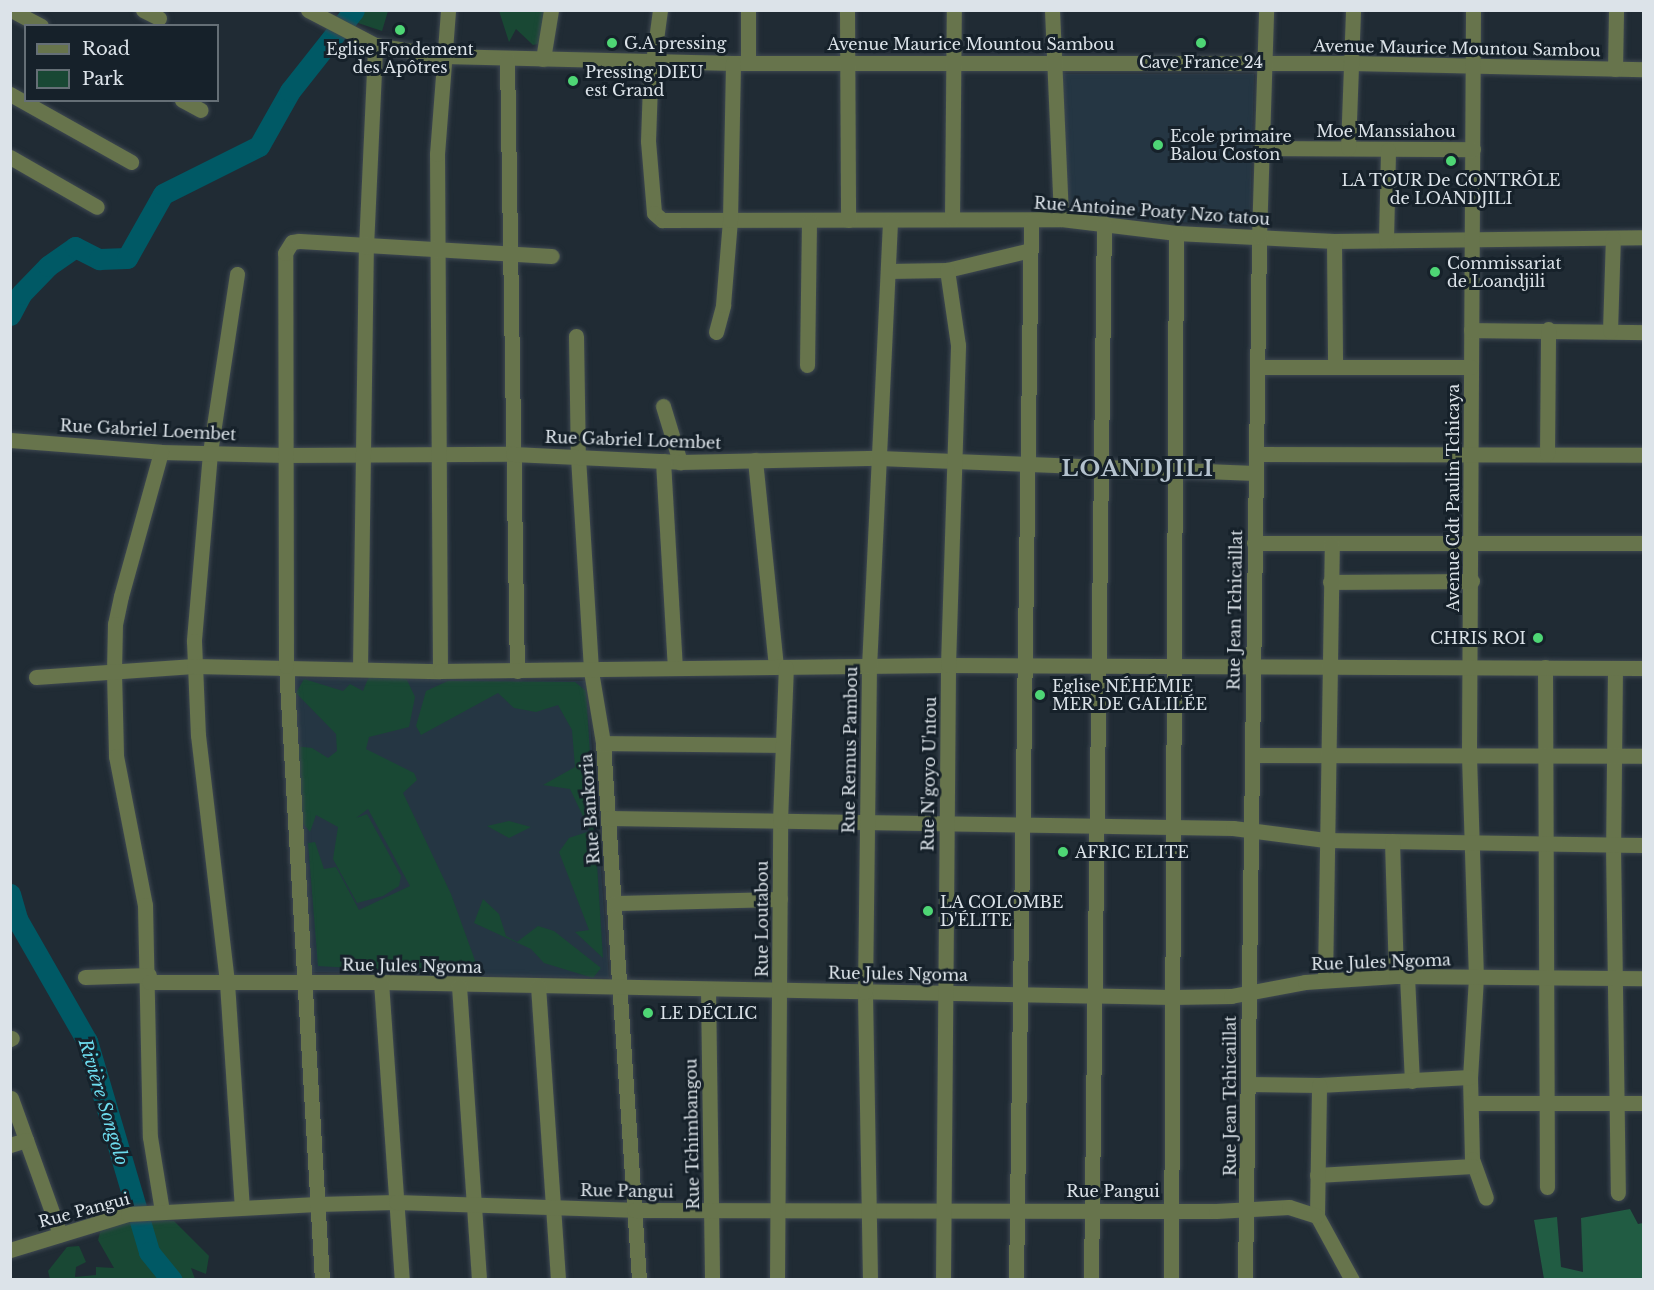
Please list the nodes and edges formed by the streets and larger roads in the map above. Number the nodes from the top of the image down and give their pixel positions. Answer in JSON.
{"nodes":[{"id":1,"x":11,"y":10,"type":"edge"},
{"id":2,"x":143,"y":10,"type":"edge"},
{"id":3,"x":448,"y":10,"type":"edge"},
{"id":4,"x":551,"y":10,"type":"edge"},
{"id":5,"x":660,"y":10,"type":"edge"},
{"id":6,"x":748,"y":10,"type":"edge"},
{"id":7,"x":847,"y":10,"type":"edge"},
{"id":8,"x":954,"y":10,"type":"edge"},
{"id":9,"x":1052,"y":10,"type":"edge"},
{"id":10,"x":1266,"y":10,"type":"edge"},
{"id":11,"x":1353,"y":10,"type":"edge"},
{"id":12,"x":1473,"y":10,"type":"edge"},
{"id":13,"x":1616,"y":10,"type":"edge"},
{"id":14,"x":312,"y":13,"type":"edge"},
{"id":15,"x":159,"y":18,"type":"dead end"},
{"id":16,"x":37,"y":24,"type":"edge"},
{"id":17,"x":375,"y":45,"type":"junction"},
{"id":18,"x":443,"y":56,"type":"junction"},
{"id":19,"x":507,"y":58,"type":"junction"},
{"id":20,"x":543,"y":59,"type":"junction"},
{"id":21,"x":654,"y":61,"type":"junction"},
{"id":22,"x":849,"y":61,"type":"junction"},
{"id":23,"x":953,"y":62,"type":"junction"},
{"id":24,"x":741,"y":63,"type":"junction"},
{"id":25,"x":1056,"y":63,"type":"junction"},
{"id":26,"x":1264,"y":63,"type":"junction"},
{"id":27,"x":1350,"y":63,"type":"junction"},
{"id":28,"x":1473,"y":65,"type":"junction"},
{"id":29,"x":1616,"y":69,"type":"junction"},
{"id":30,"x":1644,"y":69,"type":"edge"},
{"id":31,"x":10,"y":94,"type":"edge"},
{"id":32,"x":24,"y":102,"type":"edge"},
{"id":33,"x":24,"y":102,"type":"edge"},
{"id":34,"x":186,"y":102,"type":"edge"},
{"id":35,"x":201,"y":110,"type":"dead end"},
{"id":36,"x":1262,"y":148,"type":"junction"},
{"id":37,"x":1348,"y":148,"type":"junction"},
{"id":38,"x":1473,"y":149,"type":"junction"},
{"id":39,"x":1388,"y":150,"type":"junction"},
{"id":40,"x":10,"y":157,"type":"edge"},
{"id":41,"x":131,"y":162,"type":"dead end"},
{"id":42,"x":97,"y":207,"type":"dead end"},
{"id":43,"x":952,"y":219,"type":"junction"},
{"id":44,"x":1060,"y":219,"type":"junction"},
{"id":45,"x":730,"y":220,"type":"junction"},
{"id":46,"x":809,"y":220,"type":"junction"},
{"id":47,"x":848,"y":220,"type":"junction"},
{"id":48,"x":1031,"y":220,"type":"junction"},
{"id":49,"x":890,"y":221,"type":"junction"},
{"id":50,"x":1104,"y":223,"type":"junction"},
{"id":51,"x":1176,"y":232,"type":"junction"},
{"id":52,"x":1259,"y":237,"type":"junction"},
{"id":53,"x":1644,"y":237,"type":"edge"},
{"id":54,"x":1613,"y":238,"type":"junction"},
{"id":55,"x":1386,"y":240,"type":"junction"},
{"id":56,"x":1335,"y":241,"type":"junction"},
{"id":57,"x":1472,"y":241,"type":"junction"},
{"id":58,"x":366,"y":247,"type":"junction"},
{"id":59,"x":440,"y":250,"type":"junction"},
{"id":60,"x":1031,"y":250,"type":"junction"},
{"id":61,"x":509,"y":254,"type":"junction"},
{"id":62,"x":552,"y":256,"type":"dead end"},
{"id":63,"x":947,"y":270,"type":"junction"},
{"id":64,"x":888,"y":271,"type":"junction"},
{"id":65,"x":237,"y":274,"type":"dead end"},
{"id":66,"x":1548,"y":329,"type":"junction"},
{"id":67,"x":1471,"y":330,"type":"junction"},
{"id":68,"x":1610,"y":331,"type":"junction"},
{"id":69,"x":716,"y":332,"type":"dead end"},
{"id":70,"x":1644,"y":332,"type":"edge"},
{"id":71,"x":576,"y":336,"type":"dead end"},
{"id":72,"x":807,"y":366,"type":"dead end"},
{"id":73,"x":1258,"y":367,"type":"junction"},
{"id":74,"x":1335,"y":367,"type":"junction"},
{"id":75,"x":1471,"y":367,"type":"junction"},
{"id":76,"x":663,"y":406,"type":"dead end"},
{"id":77,"x":10,"y":440,"type":"edge"},
{"id":78,"x":161,"y":452,"type":"junction"},
{"id":79,"x":210,"y":453,"type":"junction"},
{"id":80,"x":364,"y":454,"type":"junction"},
{"id":81,"x":439,"y":454,"type":"junction"},
{"id":82,"x":513,"y":454,"type":"junction"},
{"id":83,"x":1256,"y":454,"type":"junction"},
{"id":84,"x":1470,"y":454,"type":"junction"},
{"id":85,"x":1547,"y":454,"type":"junction"},
{"id":86,"x":286,"y":455,"type":"junction"},
{"id":87,"x":1644,"y":455,"type":"edge"},
{"id":88,"x":578,"y":457,"type":"junction"},
{"id":89,"x":879,"y":458,"type":"junction"},
{"id":90,"x":755,"y":460,"type":"junction"},
{"id":91,"x":663,"y":461,"type":"junction"},
{"id":92,"x":680,"y":462,"type":"junction"},
{"id":93,"x":953,"y":463,"type":"junction"},
{"id":94,"x":1027,"y":465,"type":"junction"},
{"id":95,"x":1099,"y":467,"type":"junction"},
{"id":96,"x":1174,"y":470,"type":"junction"},
{"id":97,"x":1255,"y":473,"type":"junction"},
{"id":98,"x":1472,"y":540,"type":"junction"},
{"id":99,"x":1254,"y":543,"type":"junction"},
{"id":100,"x":1644,"y":543,"type":"edge"},
{"id":101,"x":1332,"y":544,"type":"junction"},
{"id":102,"x":1472,"y":581,"type":"junction"},
{"id":103,"x":1330,"y":582,"type":"junction"},
{"id":104,"x":948,"y":665,"type":"junction"},
{"id":105,"x":194,"y":666,"type":"junction"},
{"id":106,"x":286,"y":666,"type":"junction"},
{"id":107,"x":781,"y":666,"type":"junction"},
{"id":108,"x":1024,"y":666,"type":"junction"},
{"id":109,"x":1097,"y":666,"type":"junction"},
{"id":110,"x":1174,"y":666,"type":"junction"},
{"id":111,"x":1252,"y":666,"type":"junction"},
{"id":112,"x":1329,"y":666,"type":"junction"},
{"id":113,"x":869,"y":667,"type":"junction"},
{"id":114,"x":1471,"y":667,"type":"junction"},
{"id":115,"x":1545,"y":667,"type":"junction"},
{"id":116,"x":360,"y":668,"type":"junction"},
{"id":117,"x":675,"y":668,"type":"junction"},
{"id":118,"x":1615,"y":668,"type":"junction"},
{"id":119,"x":1644,"y":668,"type":"edge"},
{"id":120,"x":440,"y":671,"type":"junction"},
{"id":121,"x":517,"y":671,"type":"junction"},
{"id":122,"x":591,"y":671,"type":"junction"},
{"id":123,"x":114,"y":672,"type":"junction"},
{"id":124,"x":36,"y":677,"type":"dead end"},
{"id":125,"x":603,"y":743,"type":"junction"},
{"id":126,"x":782,"y":745,"type":"junction"},
{"id":127,"x":1252,"y":755,"type":"junction"},
{"id":128,"x":1544,"y":755,"type":"junction"},
{"id":129,"x":1613,"y":755,"type":"junction"},
{"id":130,"x":1328,"y":756,"type":"junction"},
{"id":131,"x":1468,"y":756,"type":"junction"},
{"id":132,"x":1644,"y":756,"type":"edge"},
{"id":133,"x":609,"y":818,"type":"junction"},
{"id":134,"x":780,"y":821,"type":"junction"},
{"id":135,"x":867,"y":822,"type":"junction"},
{"id":136,"x":946,"y":822,"type":"junction"},
{"id":137,"x":1022,"y":823,"type":"junction"},
{"id":138,"x":1095,"y":825,"type":"junction"},
{"id":139,"x":1172,"y":827,"type":"junction"},
{"id":140,"x":1251,"y":830,"type":"junction"},
{"id":141,"x":1325,"y":840,"type":"junction"},
{"id":142,"x":1392,"y":841,"type":"junction"},
{"id":143,"x":1469,"y":843,"type":"junction"},
{"id":144,"x":1544,"y":844,"type":"junction"},
{"id":145,"x":1613,"y":845,"type":"junction"},
{"id":146,"x":1644,"y":845,"type":"edge"},
{"id":147,"x":780,"y":899,"type":"junction"},
{"id":148,"x":615,"y":903,"type":"junction"},
{"id":149,"x":1402,"y":976,"type":"junction"},
{"id":150,"x":85,"y":977,"type":"dead end"},
{"id":151,"x":1476,"y":977,"type":"junction"},
{"id":152,"x":1546,"y":977,"type":"junction"},
{"id":153,"x":149,"y":978,"type":"junction"},
{"id":154,"x":1616,"y":978,"type":"junction"},
{"id":155,"x":1644,"y":978,"type":"edge"},
{"id":156,"x":1325,"y":980,"type":"junction"},
{"id":157,"x":303,"y":982,"type":"junction"},
{"id":158,"x":381,"y":982,"type":"junction"},
{"id":159,"x":227,"y":983,"type":"junction"},
{"id":160,"x":459,"y":986,"type":"junction"},
{"id":161,"x":538,"y":986,"type":"junction"},
{"id":162,"x":619,"y":988,"type":"junction"},
{"id":163,"x":708,"y":988,"type":"junction"},
{"id":164,"x":780,"y":989,"type":"junction"},
{"id":165,"x":865,"y":992,"type":"junction"},
{"id":166,"x":944,"y":993,"type":"junction"},
{"id":167,"x":1019,"y":994,"type":"junction"},
{"id":168,"x":1247,"y":994,"type":"junction"},
{"id":169,"x":1095,"y":995,"type":"junction"},
{"id":170,"x":1172,"y":997,"type":"junction"},
{"id":171,"x":1470,"y":1077,"type":"junction"},
{"id":172,"x":1412,"y":1081,"type":"junction"},
{"id":173,"x":1249,"y":1084,"type":"junction"},
{"id":174,"x":1319,"y":1085,"type":"junction"},
{"id":175,"x":11,"y":1098,"type":"edge"},
{"id":176,"x":1546,"y":1101,"type":"junction"},
{"id":177,"x":1471,"y":1103,"type":"junction"},
{"id":178,"x":1618,"y":1103,"type":"junction"},
{"id":179,"x":1644,"y":1103,"type":"edge"},
{"id":180,"x":26,"y":1140,"type":"junction"},
{"id":181,"x":10,"y":1144,"type":"edge"},
{"id":182,"x":1473,"y":1166,"type":"junction"},
{"id":183,"x":1317,"y":1175,"type":"junction"},
{"id":184,"x":1547,"y":1187,"type":"dead end"},
{"id":185,"x":1618,"y":1193,"type":"dead end"},
{"id":186,"x":1486,"y":1198,"type":"dead end"},
{"id":187,"x":396,"y":1202,"type":"junction"},
{"id":188,"x":317,"y":1204,"type":"junction"},
{"id":189,"x":473,"y":1206,"type":"junction"},
{"id":190,"x":242,"y":1207,"type":"junction"},
{"id":191,"x":553,"y":1208,"type":"junction"},
{"id":192,"x":868,"y":1208,"type":"junction"},
{"id":193,"x":778,"y":1209,"type":"junction"},
{"id":194,"x":944,"y":1209,"type":"junction"},
{"id":195,"x":1171,"y":1209,"type":"junction"},
{"id":196,"x":634,"y":1210,"type":"junction"},
{"id":197,"x":711,"y":1210,"type":"junction"},
{"id":198,"x":1016,"y":1210,"type":"junction"},
{"id":199,"x":1091,"y":1210,"type":"junction"},
{"id":200,"x":1249,"y":1210,"type":"junction"},
{"id":201,"x":155,"y":1211,"type":"junction"},
{"id":202,"x":1317,"y":1216,"type":"junction"},
{"id":203,"x":60,"y":1234,"type":"junction"},
{"id":204,"x":10,"y":1250,"type":"edge"},
{"id":205,"x":322,"y":1280,"type":"edge"},
{"id":206,"x":402,"y":1280,"type":"edge"},
{"id":207,"x":479,"y":1280,"type":"edge"},
{"id":208,"x":558,"y":1280,"type":"edge"},
{"id":209,"x":639,"y":1280,"type":"edge"},
{"id":210,"x":712,"y":1280,"type":"edge"},
{"id":211,"x":777,"y":1280,"type":"edge"},
{"id":212,"x":870,"y":1280,"type":"edge"},
{"id":213,"x":943,"y":1280,"type":"edge"},
{"id":214,"x":1016,"y":1280,"type":"edge"},
{"id":215,"x":1091,"y":1280,"type":"edge"},
{"id":216,"x":1171,"y":1280,"type":"edge"},
{"id":217,"x":1245,"y":1280,"type":"edge"},
{"id":218,"x":1352,"y":1280,"type":"edge"}],
"edges":[{"from":1,"to":16,"type":"street"},
{"from":2,"to":15,"type":"street"},
{"from":3,"to":18,"type":"street"},
{"from":4,"to":20,"type":"street"},
{"from":5,"to":21,"type":"street"},
{"from":6,"to":24,"type":"street"},
{"from":7,"to":22,"type":"street"},
{"from":8,"to":23,"type":"street"},
{"from":9,"to":25,"type":"street"},
{"from":10,"to":26,"type":"street","name":"Rue Jean Tchicaillat"},
{"from":11,"to":27,"type":"street"},
{"from":12,"to":28,"type":"street","name":"Avenue Cdt Paulin Tchicaya"},
{"from":13,"to":29,"type":"street"},
{"from":14,"to":17,"type":"street","name":"Avenue Maurice Mountou Sambou"},
{"from":17,"to":18,"type":"street","name":"Avenue Maurice Mountou Sambou"},
{"from":17,"to":58,"type":"street"},
{"from":18,"to":19,"type":"street","name":"Avenue Maurice Mountou Sambou"},
{"from":18,"to":59,"type":"street"},
{"from":19,"to":20,"type":"street","name":"Avenue Maurice Mountou Sambou"},
{"from":19,"to":61,"type":"street"},
{"from":20,"to":21,"type":"street","name":"Avenue Maurice Mountou Sambou"},
{"from":21,"to":24,"type":"street","name":"Avenue Maurice Mountou Sambou"},
{"from":21,"to":45,"type":"street","name":"Rue Antoine Poaty Nzo tatou"},
{"from":22,"to":23,"type":"street","name":"Avenue Maurice Mountou Sambou"},
{"from":22,"to":24,"type":"street","name":"Avenue Maurice Mountou Sambou"},
{"from":22,"to":47,"type":"street"},
{"from":23,"to":25,"type":"street","name":"Avenue Maurice Mountou Sambou"},
{"from":23,"to":43,"type":"street"},
{"from":24,"to":45,"type":"street"},
{"from":25,"to":26,"type":"street","name":"Avenue Maurice Mountou Sambou"},
{"from":25,"to":44,"type":"street"},
{"from":26,"to":27,"type":"street","name":"Avenue Maurice Mountou Sambou"},
{"from":26,"to":36,"type":"street","name":"Rue Jean Tchicaillat"},
{"from":27,"to":28,"type":"street","name":"Avenue Maurice Mountou Sambou"},
{"from":27,"to":37,"type":"street"},
{"from":28,"to":29,"type":"street","name":"Avenue Maurice Mountou Sambou"},
{"from":28,"to":38,"type":"street","name":"Avenue Cdt Paulin Tchicaya"},
{"from":29,"to":30,"type":"street","name":"Avenue Maurice Mountou Sambou"},
{"from":31,"to":33,"type":"street"},
{"from":32,"to":41,"type":"street"},
{"from":34,"to":35,"type":"street"},
{"from":36,"to":37,"type":"street","name":"Moe Manssiahou"},
{"from":36,"to":52,"type":"street","name":"Rue Jean Tchicaillat"},
{"from":37,"to":39,"type":"street","name":"Moe Manssiahou"},
{"from":38,"to":39,"type":"street","name":"Moe Manssiahou"},
{"from":38,"to":57,"type":"street","name":"Avenue Cdt Paulin Tchicaya"},
{"from":39,"to":55,"type":"street"},
{"from":40,"to":42,"type":"street"},
{"from":43,"to":48,"type":"street","name":"Rue Antoine Poaty Nzo tatou"},
{"from":43,"to":49,"type":"street","name":"Rue Antoine Poaty Nzo tatou"},
{"from":44,"to":48,"type":"street","name":"Rue Antoine Poaty Nzo tatou"},
{"from":44,"to":50,"type":"street","name":"Rue Antoine Poaty Nzo tatou"},
{"from":45,"to":46,"type":"street","name":"Rue Antoine Poaty Nzo tatou"},
{"from":45,"to":69,"type":"street"},
{"from":46,"to":47,"type":"street","name":"Rue Antoine Poaty Nzo tatou"},
{"from":46,"to":72,"type":"street"},
{"from":47,"to":49,"type":"street","name":"Rue Antoine Poaty Nzo tatou"},
{"from":48,"to":60,"type":"street"},
{"from":49,"to":64,"type":"street","name":"Rue Remus Pambou"},
{"from":50,"to":51,"type":"street","name":"Rue Antoine Poaty Nzo tatou"},
{"from":50,"to":95,"type":"street"},
{"from":51,"to":52,"type":"street","name":"Rue Antoine Poaty Nzo tatou"},
{"from":51,"to":96,"type":"street"},
{"from":52,"to":56,"type":"street","name":"Rue Antoine Poaty Nzo tatou"},
{"from":52,"to":73,"type":"street","name":"Rue Jean Tchicaillat"},
{"from":53,"to":54,"type":"street","name":"Rue Antoine Poaty Nzo tatou"},
{"from":54,"to":57,"type":"street","name":"Rue Antoine Poaty Nzo tatou"},
{"from":54,"to":68,"type":"street"},
{"from":55,"to":56,"type":"street","name":"Rue Antoine Poaty Nzo tatou"},
{"from":55,"to":57,"type":"street","name":"Rue Antoine Poaty Nzo tatou"},
{"from":56,"to":74,"type":"street"},
{"from":57,"to":67,"type":"street","name":"Avenue Cdt Paulin Tchicaya"},
{"from":58,"to":59,"type":"street"},
{"from":58,"to":80,"type":"street"},
{"from":58,"to":86,"type":"street"},
{"from":59,"to":61,"type":"street"},
{"from":59,"to":81,"type":"street"},
{"from":60,"to":63,"type":"street"},
{"from":60,"to":94,"type":"street"},
{"from":61,"to":62,"type":"street"},
{"from":61,"to":82,"type":"street"},
{"from":63,"to":64,"type":"street"},
{"from":63,"to":93,"type":"street","name":"Rue N'goyo U'ntou"},
{"from":64,"to":89,"type":"street","name":"Rue Remus Pambou"},
{"from":65,"to":79,"type":"street"},
{"from":66,"to":67,"type":"street"},
{"from":66,"to":68,"type":"street"},
{"from":66,"to":85,"type":"street"},
{"from":67,"to":75,"type":"street","name":"Avenue Cdt Paulin Tchicaya"},
{"from":68,"to":70,"type":"street"},
{"from":71,"to":88,"type":"street","name":"Rue Bankoria"},
{"from":73,"to":74,"type":"street"},
{"from":73,"to":83,"type":"street","name":"Rue Jean Tchicaillat"},
{"from":74,"to":75,"type":"street"},
{"from":75,"to":84,"type":"street","name":"Avenue Cdt Paulin Tchicaya"},
{"from":76,"to":92,"type":"street"},
{"from":77,"to":78,"type":"street","name":"Rue Gabriel Loembet"},
{"from":78,"to":79,"type":"street","name":"Rue Gabriel Loembet"},
{"from":78,"to":123,"type":"street"},
{"from":79,"to":86,"type":"street","name":"Rue Gabriel Loembet"},
{"from":79,"to":105,"type":"street"},
{"from":80,"to":81,"type":"street","name":"Rue Gabriel Loembet"},
{"from":80,"to":86,"type":"street","name":"Rue Gabriel Loembet"},
{"from":80,"to":116,"type":"street"},
{"from":81,"to":82,"type":"street","name":"Rue Gabriel Loembet"},
{"from":81,"to":120,"type":"street"},
{"from":82,"to":88,"type":"street","name":"Rue Gabriel Loembet"},
{"from":82,"to":121,"type":"street"},
{"from":83,"to":84,"type":"street"},
{"from":83,"to":97,"type":"street","name":"Rue Jean Tchicaillat"},
{"from":84,"to":85,"type":"street"},
{"from":84,"to":98,"type":"street","name":"Avenue Cdt Paulin Tchicaya"},
{"from":85,"to":87,"type":"street"},
{"from":86,"to":106,"type":"street"},
{"from":88,"to":91,"type":"street","name":"Rue Gabriel Loembet"},
{"from":88,"to":122,"type":"street","name":"Rue Bankoria"},
{"from":89,"to":90,"type":"street","name":"Rue Gabriel Loembet"},
{"from":89,"to":93,"type":"street","name":"Rue Gabriel Loembet"},
{"from":89,"to":113,"type":"street","name":"Rue Remus Pambou"},
{"from":90,"to":92,"type":"street","name":"Rue Gabriel Loembet"},
{"from":90,"to":107,"type":"street","name":"Rue Loutabou"},
{"from":91,"to":92,"type":"street","name":"Rue Gabriel Loembet"},
{"from":91,"to":117,"type":"street"},
{"from":93,"to":94,"type":"street","name":"Rue Gabriel Loembet"},
{"from":93,"to":104,"type":"street","name":"Rue N'goyo U'ntou"},
{"from":94,"to":95,"type":"street","name":"Rue Gabriel Loembet"},
{"from":94,"to":108,"type":"street"},
{"from":95,"to":96,"type":"street","name":"Rue Gabriel Loembet"},
{"from":95,"to":109,"type":"street"},
{"from":96,"to":97,"type":"street","name":"Rue Gabriel Loembet"},
{"from":96,"to":110,"type":"street"},
{"from":97,"to":99,"type":"street","name":"Rue Jean Tchicaillat"},
{"from":98,"to":100,"type":"street"},
{"from":98,"to":101,"type":"street"},
{"from":98,"to":102,"type":"street","name":"Avenue Cdt Paulin Tchicaya"},
{"from":99,"to":101,"type":"street"},
{"from":99,"to":111,"type":"street","name":"Rue Jean Tchicaillat"},
{"from":101,"to":103,"type":"street"},
{"from":102,"to":103,"type":"street"},
{"from":102,"to":114,"type":"street","name":"Avenue Cdt Paulin Tchicaya"},
{"from":103,"to":112,"type":"street"},
{"from":104,"to":108,"type":"street"},
{"from":104,"to":113,"type":"street"},
{"from":104,"to":136,"type":"street","name":"Rue N'goyo U'ntou"},
{"from":105,"to":106,"type":"street"},
{"from":105,"to":123,"type":"street"},
{"from":105,"to":159,"type":"street"},
{"from":106,"to":116,"type":"street"},
{"from":106,"to":157,"type":"street"},
{"from":107,"to":113,"type":"street"},
{"from":107,"to":117,"type":"street"},
{"from":107,"to":126,"type":"street","name":"Rue Loutabou"},
{"from":108,"to":109,"type":"street"},
{"from":108,"to":137,"type":"street"},
{"from":109,"to":110,"type":"street"},
{"from":109,"to":138,"type":"street"},
{"from":110,"to":111,"type":"street"},
{"from":110,"to":139,"type":"street"},
{"from":111,"to":112,"type":"street"},
{"from":111,"to":127,"type":"street","name":"Rue Jean Tchicaillat"},
{"from":112,"to":114,"type":"street"},
{"from":112,"to":130,"type":"street"},
{"from":113,"to":135,"type":"street","name":"Rue Remus Pambou"},
{"from":114,"to":115,"type":"street"},
{"from":114,"to":131,"type":"street","name":"Avenue Cdt Paulin Tchicaya"},
{"from":115,"to":118,"type":"street"},
{"from":115,"to":128,"type":"street"},
{"from":116,"to":120,"type":"street"},
{"from":117,"to":122,"type":"street"},
{"from":118,"to":119,"type":"street"},
{"from":118,"to":129,"type":"street"},
{"from":120,"to":121,"type":"street"},
{"from":121,"to":122,"type":"street"},
{"from":122,"to":125,"type":"street","name":"Rue Bankoria"},
{"from":123,"to":124,"type":"street"},
{"from":123,"to":153,"type":"street"},
{"from":125,"to":126,"type":"street"},
{"from":125,"to":133,"type":"street","name":"Rue Bankoria"},
{"from":126,"to":134,"type":"street","name":"Rue Loutabou"},
{"from":127,"to":130,"type":"street"},
{"from":127,"to":140,"type":"street","name":"Rue Jean Tchicaillat"},
{"from":128,"to":129,"type":"street"},
{"from":128,"to":131,"type":"street"},
{"from":128,"to":144,"type":"street"},
{"from":129,"to":132,"type":"street"},
{"from":129,"to":145,"type":"street"},
{"from":130,"to":131,"type":"street"},
{"from":130,"to":141,"type":"street"},
{"from":131,"to":143,"type":"street","name":"Avenue Cdt Paulin Tchicaya"},
{"from":133,"to":134,"type":"street"},
{"from":133,"to":148,"type":"street","name":"Rue Bankoria"},
{"from":134,"to":135,"type":"street"},
{"from":134,"to":147,"type":"street","name":"Rue Loutabou"},
{"from":135,"to":136,"type":"street"},
{"from":135,"to":165,"type":"street","name":"Rue Remus Pambou"},
{"from":136,"to":137,"type":"street"},
{"from":136,"to":166,"type":"street","name":"Rue N'goyo U'ntou"},
{"from":137,"to":138,"type":"street"},
{"from":137,"to":167,"type":"street"},
{"from":138,"to":139,"type":"street"},
{"from":138,"to":169,"type":"street"},
{"from":139,"to":140,"type":"street"},
{"from":139,"to":170,"type":"street"},
{"from":140,"to":141,"type":"street"},
{"from":140,"to":168,"type":"street","name":"Rue Jean Tchicaillat"},
{"from":141,"to":142,"type":"street"},
{"from":141,"to":156,"type":"street"},
{"from":142,"to":143,"type":"street"},
{"from":142,"to":149,"type":"street"},
{"from":143,"to":144,"type":"street"},
{"from":143,"to":151,"type":"street","name":"Avenue Cdt Paulin Tchicaya"},
{"from":144,"to":145,"type":"street"},
{"from":144,"to":152,"type":"street"},
{"from":145,"to":146,"type":"street"},
{"from":145,"to":154,"type":"street"},
{"from":147,"to":148,"type":"street"},
{"from":147,"to":164,"type":"street","name":"Rue Loutabou"},
{"from":148,"to":162,"type":"street","name":"Rue Bankoria"},
{"from":149,"to":151,"type":"street","name":"Rue Jules Ngoma"},
{"from":149,"to":156,"type":"street","name":"Rue Jules Ngoma"},
{"from":149,"to":172,"type":"street"},
{"from":150,"to":153,"type":"street","name":"Rue Jules Ngoma"},
{"from":151,"to":152,"type":"street","name":"Rue Jules Ngoma"},
{"from":151,"to":171,"type":"street","name":"Avenue Cdt Paulin Tchicaya"},
{"from":152,"to":154,"type":"street","name":"Rue Jules Ngoma"},
{"from":152,"to":176,"type":"street"},
{"from":153,"to":159,"type":"street","name":"Rue Jules Ngoma"},
{"from":153,"to":201,"type":"street"},
{"from":154,"to":155,"type":"street","name":"Rue Jules Ngoma"},
{"from":154,"to":178,"type":"street"},
{"from":156,"to":168,"type":"street","name":"Rue Jules Ngoma"},
{"from":157,"to":158,"type":"street","name":"Rue Jules Ngoma"},
{"from":157,"to":159,"type":"street","name":"Rue Jules Ngoma"},
{"from":157,"to":188,"type":"street"},
{"from":158,"to":160,"type":"street","name":"Rue Jules Ngoma"},
{"from":158,"to":187,"type":"street"},
{"from":159,"to":190,"type":"street"},
{"from":160,"to":161,"type":"street","name":"Rue Jules Ngoma"},
{"from":160,"to":189,"type":"street"},
{"from":161,"to":162,"type":"street","name":"Rue Jules Ngoma"},
{"from":161,"to":191,"type":"street"},
{"from":162,"to":163,"type":"street","name":"Rue Jules Ngoma"},
{"from":162,"to":196,"type":"street","name":"Rue Bankoria"},
{"from":163,"to":164,"type":"street","name":"Rue Jules Ngoma"},
{"from":163,"to":197,"type":"street","name":"Rue Tchimbangou"},
{"from":164,"to":165,"type":"street","name":"Rue Jules Ngoma"},
{"from":164,"to":193,"type":"street","name":"Rue Loutabou"},
{"from":165,"to":166,"type":"street","name":"Rue Jules Ngoma"},
{"from":165,"to":192,"type":"street","name":"Rue Remus Pambou"},
{"from":166,"to":167,"type":"street","name":"Rue Jules Ngoma"},
{"from":166,"to":194,"type":"street","name":"Rue N'goyo U'ntou"},
{"from":167,"to":169,"type":"street","name":"Rue Jules Ngoma"},
{"from":167,"to":198,"type":"street"},
{"from":168,"to":170,"type":"street","name":"Rue Jules Ngoma"},
{"from":168,"to":173,"type":"street","name":"Rue Jean Tchicaillat"},
{"from":169,"to":170,"type":"street","name":"Rue Jules Ngoma"},
{"from":169,"to":199,"type":"street"},
{"from":170,"to":195,"type":"street"},
{"from":171,"to":172,"type":"street"},
{"from":171,"to":177,"type":"street","name":"Avenue Cdt Paulin Tchicaya"},
{"from":172,"to":174,"type":"street"},
{"from":173,"to":174,"type":"street"},
{"from":173,"to":200,"type":"street","name":"Rue Jean Tchicaillat"},
{"from":174,"to":183,"type":"street"},
{"from":175,"to":180,"type":"street"},
{"from":176,"to":177,"type":"street"},
{"from":176,"to":178,"type":"street"},
{"from":176,"to":184,"type":"street"},
{"from":177,"to":182,"type":"street","name":"Avenue Cdt Paulin Tchicaya"},
{"from":178,"to":179,"type":"street"},
{"from":178,"to":185,"type":"street"},
{"from":180,"to":181,"type":"street"},
{"from":180,"to":203,"type":"street"},
{"from":182,"to":183,"type":"street"},
{"from":182,"to":186,"type":"street","name":"Avenue Cdt Paulin Tchicaya"},
{"from":183,"to":202,"type":"street"},
{"from":187,"to":188,"type":"street","name":"Rue Pangui"},
{"from":187,"to":189,"type":"street","name":"Rue Pangui"},
{"from":187,"to":206,"type":"street"},
{"from":188,"to":190,"type":"street","name":"Rue Pangui"},
{"from":188,"to":205,"type":"street"},
{"from":189,"to":191,"type":"street","name":"Rue Pangui"},
{"from":189,"to":207,"type":"street"},
{"from":190,"to":201,"type":"street","name":"Rue Pangui"},
{"from":191,"to":196,"type":"street","name":"Rue Pangui"},
{"from":191,"to":208,"type":"street"},
{"from":192,"to":193,"type":"street","name":"Rue Pangui"},
{"from":192,"to":194,"type":"street","name":"Rue Pangui"},
{"from":192,"to":212,"type":"street","name":"Rue Remus Pambou"},
{"from":193,"to":197,"type":"street","name":"Rue Pangui"},
{"from":193,"to":211,"type":"street","name":"Rue Loutabou"},
{"from":194,"to":198,"type":"street","name":"Rue Pangui"},
{"from":194,"to":213,"type":"street","name":"Rue N'goyo U'ntou"},
{"from":195,"to":199,"type":"street","name":"Rue Pangui"},
{"from":195,"to":200,"type":"street","name":"Rue Pangui"},
{"from":195,"to":216,"type":"street"},
{"from":196,"to":197,"type":"street","name":"Rue Pangui"},
{"from":196,"to":209,"type":"street","name":"Rue Bankoria"},
{"from":197,"to":210,"type":"street","name":"Rue Tchimbangou"},
{"from":198,"to":199,"type":"street","name":"Rue Pangui"},
{"from":198,"to":214,"type":"street"},
{"from":199,"to":215,"type":"street"},
{"from":200,"to":202,"type":"street","name":"Rue Pangui"},
{"from":200,"to":217,"type":"street","name":"Rue Jean Tchicaillat"},
{"from":201,"to":203,"type":"street","name":"Rue Pangui"},
{"from":202,"to":218,"type":"street"},
{"from":203,"to":204,"type":"street","name":"Rue Pangui"}]}
